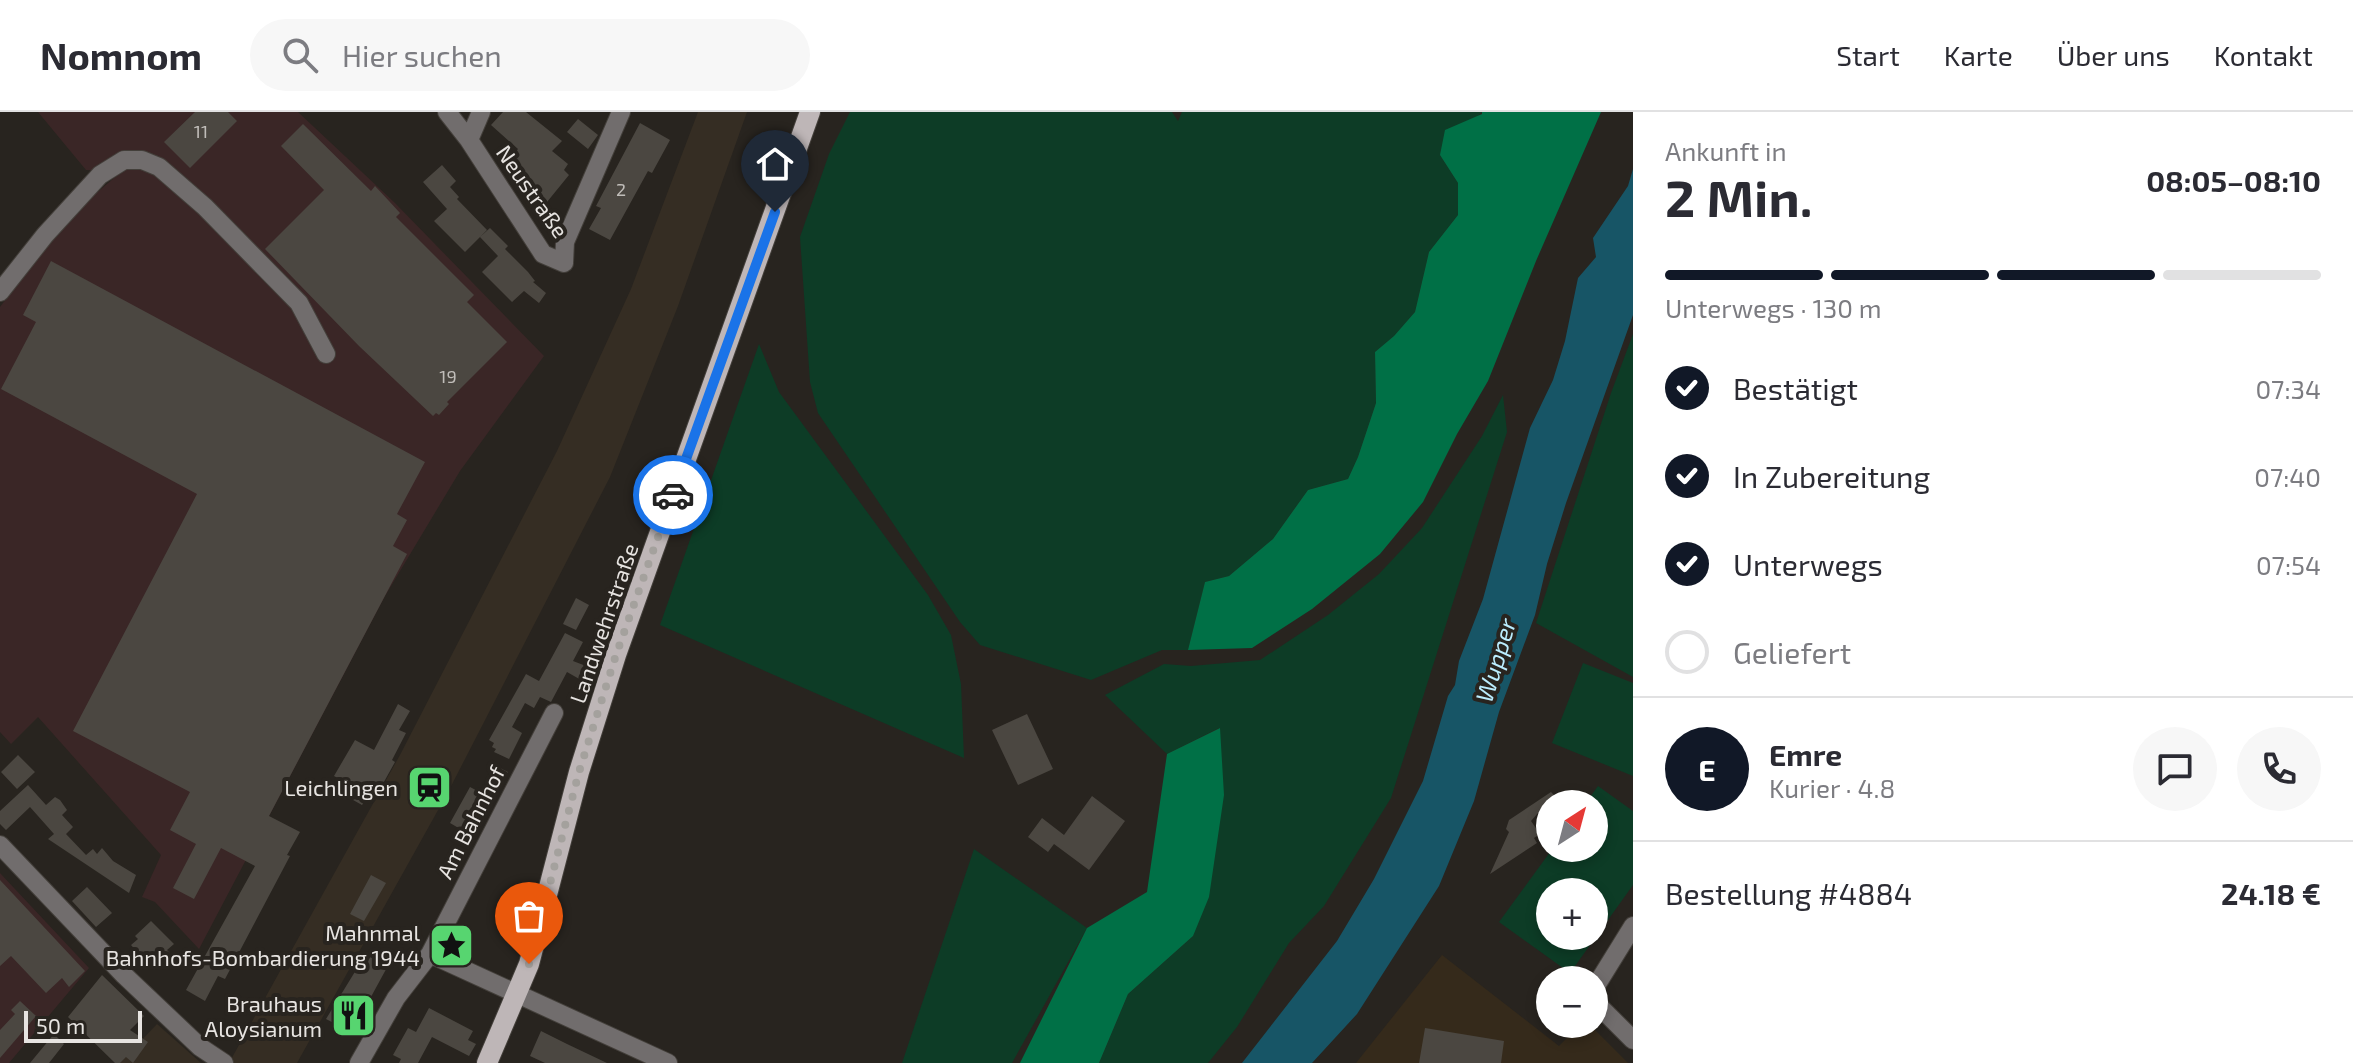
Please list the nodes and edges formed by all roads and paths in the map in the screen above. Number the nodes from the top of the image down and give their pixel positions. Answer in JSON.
{"nodes":[{"id":1,"x":447,"y":112,"type":"edge"},
{"id":2,"x":481,"y":112,"type":"edge"},
{"id":3,"x":621,"y":112,"type":"edge"},
{"id":4,"x":810,"y":112,"type":"edge"},
{"id":5,"x":469,"y":140,"type":"junction"},
{"id":6,"x":0,"y":292,"type":"edge"},
{"id":7,"x":326,"y":354,"type":"dead end"},
{"id":8,"x":554,"y":713,"type":"dead end"},
{"id":9,"x":0,"y":845,"type":"edge"},
{"id":10,"x":1633,"y":926,"type":"edge"},
{"id":11,"x":430,"y":954,"type":"junction"},
{"id":12,"x":1608,"y":966,"type":"edge"},
{"id":13,"x":517,"y":994,"type":"junction"},
{"id":14,"x":1608,"y":1015,"type":"edge"},
{"id":15,"x":1633,"y":1040,"type":"edge"},
{"id":16,"x":224,"y":1063,"type":"edge"},
{"id":17,"x":359,"y":1063,"type":"edge"},
{"id":18,"x":487,"y":1063,"type":"edge"},
{"id":19,"x":668,"y":1063,"type":"edge"}],
"edges":[{"from":1,"to":5,"type":"street","name":"Neustraße"},
{"from":2,"to":5,"type":"street","name":"Neustraße"},
{"from":3,"to":5,"type":"street","name":"Neustraße"},
{"from":4,"to":13,"type":"main road","name":"Landwehrstraße"},
{"from":6,"to":7,"type":"street"},
{"from":8,"to":11,"type":"street","name":"Am Bahnhof"},
{"from":9,"to":16,"type":"street"},
{"from":10,"to":12,"type":"street"},
{"from":11,"to":13,"type":"street"},
{"from":11,"to":17,"type":"street","name":"Am Bahnhof"},
{"from":13,"to":18,"type":"main road","name":"Landwehrstraße"},
{"from":13,"to":19,"type":"street"},
{"from":14,"to":15,"type":"street"}]}
